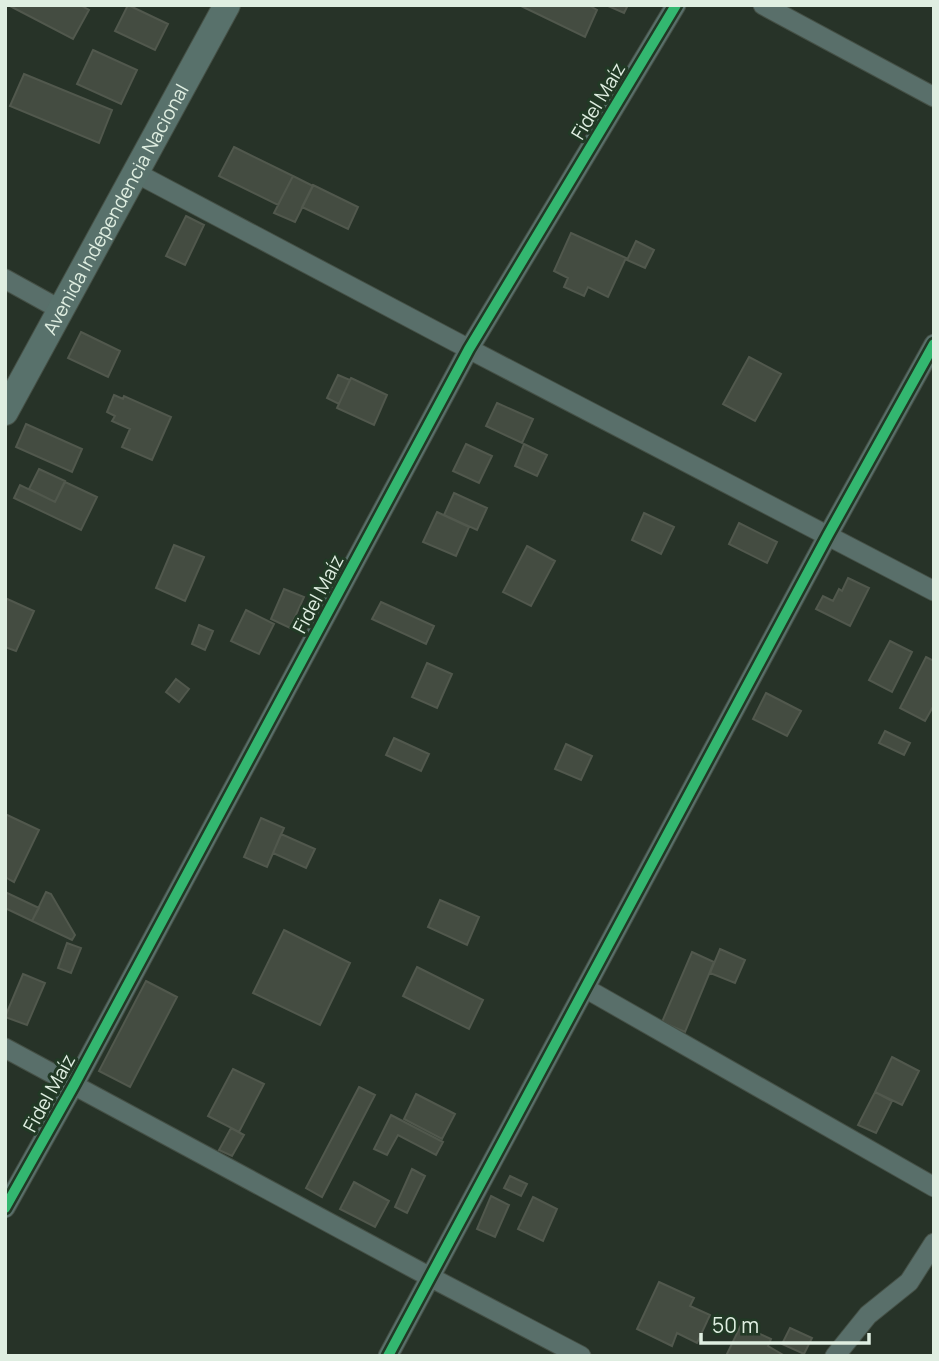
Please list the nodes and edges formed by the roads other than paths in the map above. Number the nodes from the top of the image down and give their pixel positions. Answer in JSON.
{"nodes":[{"id":1,"x":676,"y":5,"type":"edge"},
{"id":2,"x":763,"y":5,"type":"edge"},
{"id":3,"x":220,"y":8,"type":"edge"},
{"id":4,"x":934,"y":97,"type":"edge"},
{"id":5,"x":136,"y":173,"type":"junction"},
{"id":6,"x":5,"y":279,"type":"edge"},
{"id":7,"x":61,"y":310,"type":"junction"},
{"id":8,"x":934,"y":344,"type":"edge"},
{"id":9,"x":469,"y":349,"type":"junction"},
{"id":10,"x":5,"y":412,"type":"edge"},
{"id":11,"x":828,"y":535,"type":"junction"},
{"id":12,"x":934,"y":591,"type":"edge"},
{"id":13,"x":585,"y":989,"type":"junction"},
{"id":14,"x":5,"y":1048,"type":"edge"},
{"id":15,"x":75,"y":1085,"type":"junction"},
{"id":16,"x":934,"y":1187,"type":"edge"},
{"id":17,"x":5,"y":1208,"type":"edge"},
{"id":18,"x":934,"y":1243,"type":"edge"},
{"id":19,"x":430,"y":1277,"type":"junction"},
{"id":20,"x":388,"y":1356,"type":"edge"},
{"id":21,"x":581,"y":1356,"type":"edge"},
{"id":22,"x":835,"y":1356,"type":"edge"}],
"edges":[{"from":1,"to":9,"type":"street","name":"Fidel Maíz"},
{"from":2,"to":4,"type":"street"},
{"from":3,"to":5,"type":"main road","name":"Avenida Independencia Nacional"},
{"from":5,"to":7,"type":"main road","name":"Avenida Independencia Nacional"},
{"from":5,"to":9,"type":"street"},
{"from":6,"to":7,"type":"street"},
{"from":7,"to":10,"type":"main road","name":"Avenida Independencia Nacional"},
{"from":8,"to":11,"type":"street"},
{"from":9,"to":11,"type":"street"},
{"from":9,"to":15,"type":"street","name":"Fidel Maíz"},
{"from":11,"to":12,"type":"street"},
{"from":11,"to":13,"type":"street"},
{"from":13,"to":16,"type":"street"},
{"from":13,"to":19,"type":"street"},
{"from":14,"to":15,"type":"street"},
{"from":15,"to":17,"type":"street","name":"Fidel Maíz"},
{"from":15,"to":19,"type":"street"},
{"from":18,"to":22,"type":"street"},
{"from":19,"to":20,"type":"street"},
{"from":19,"to":21,"type":"street"}]}
